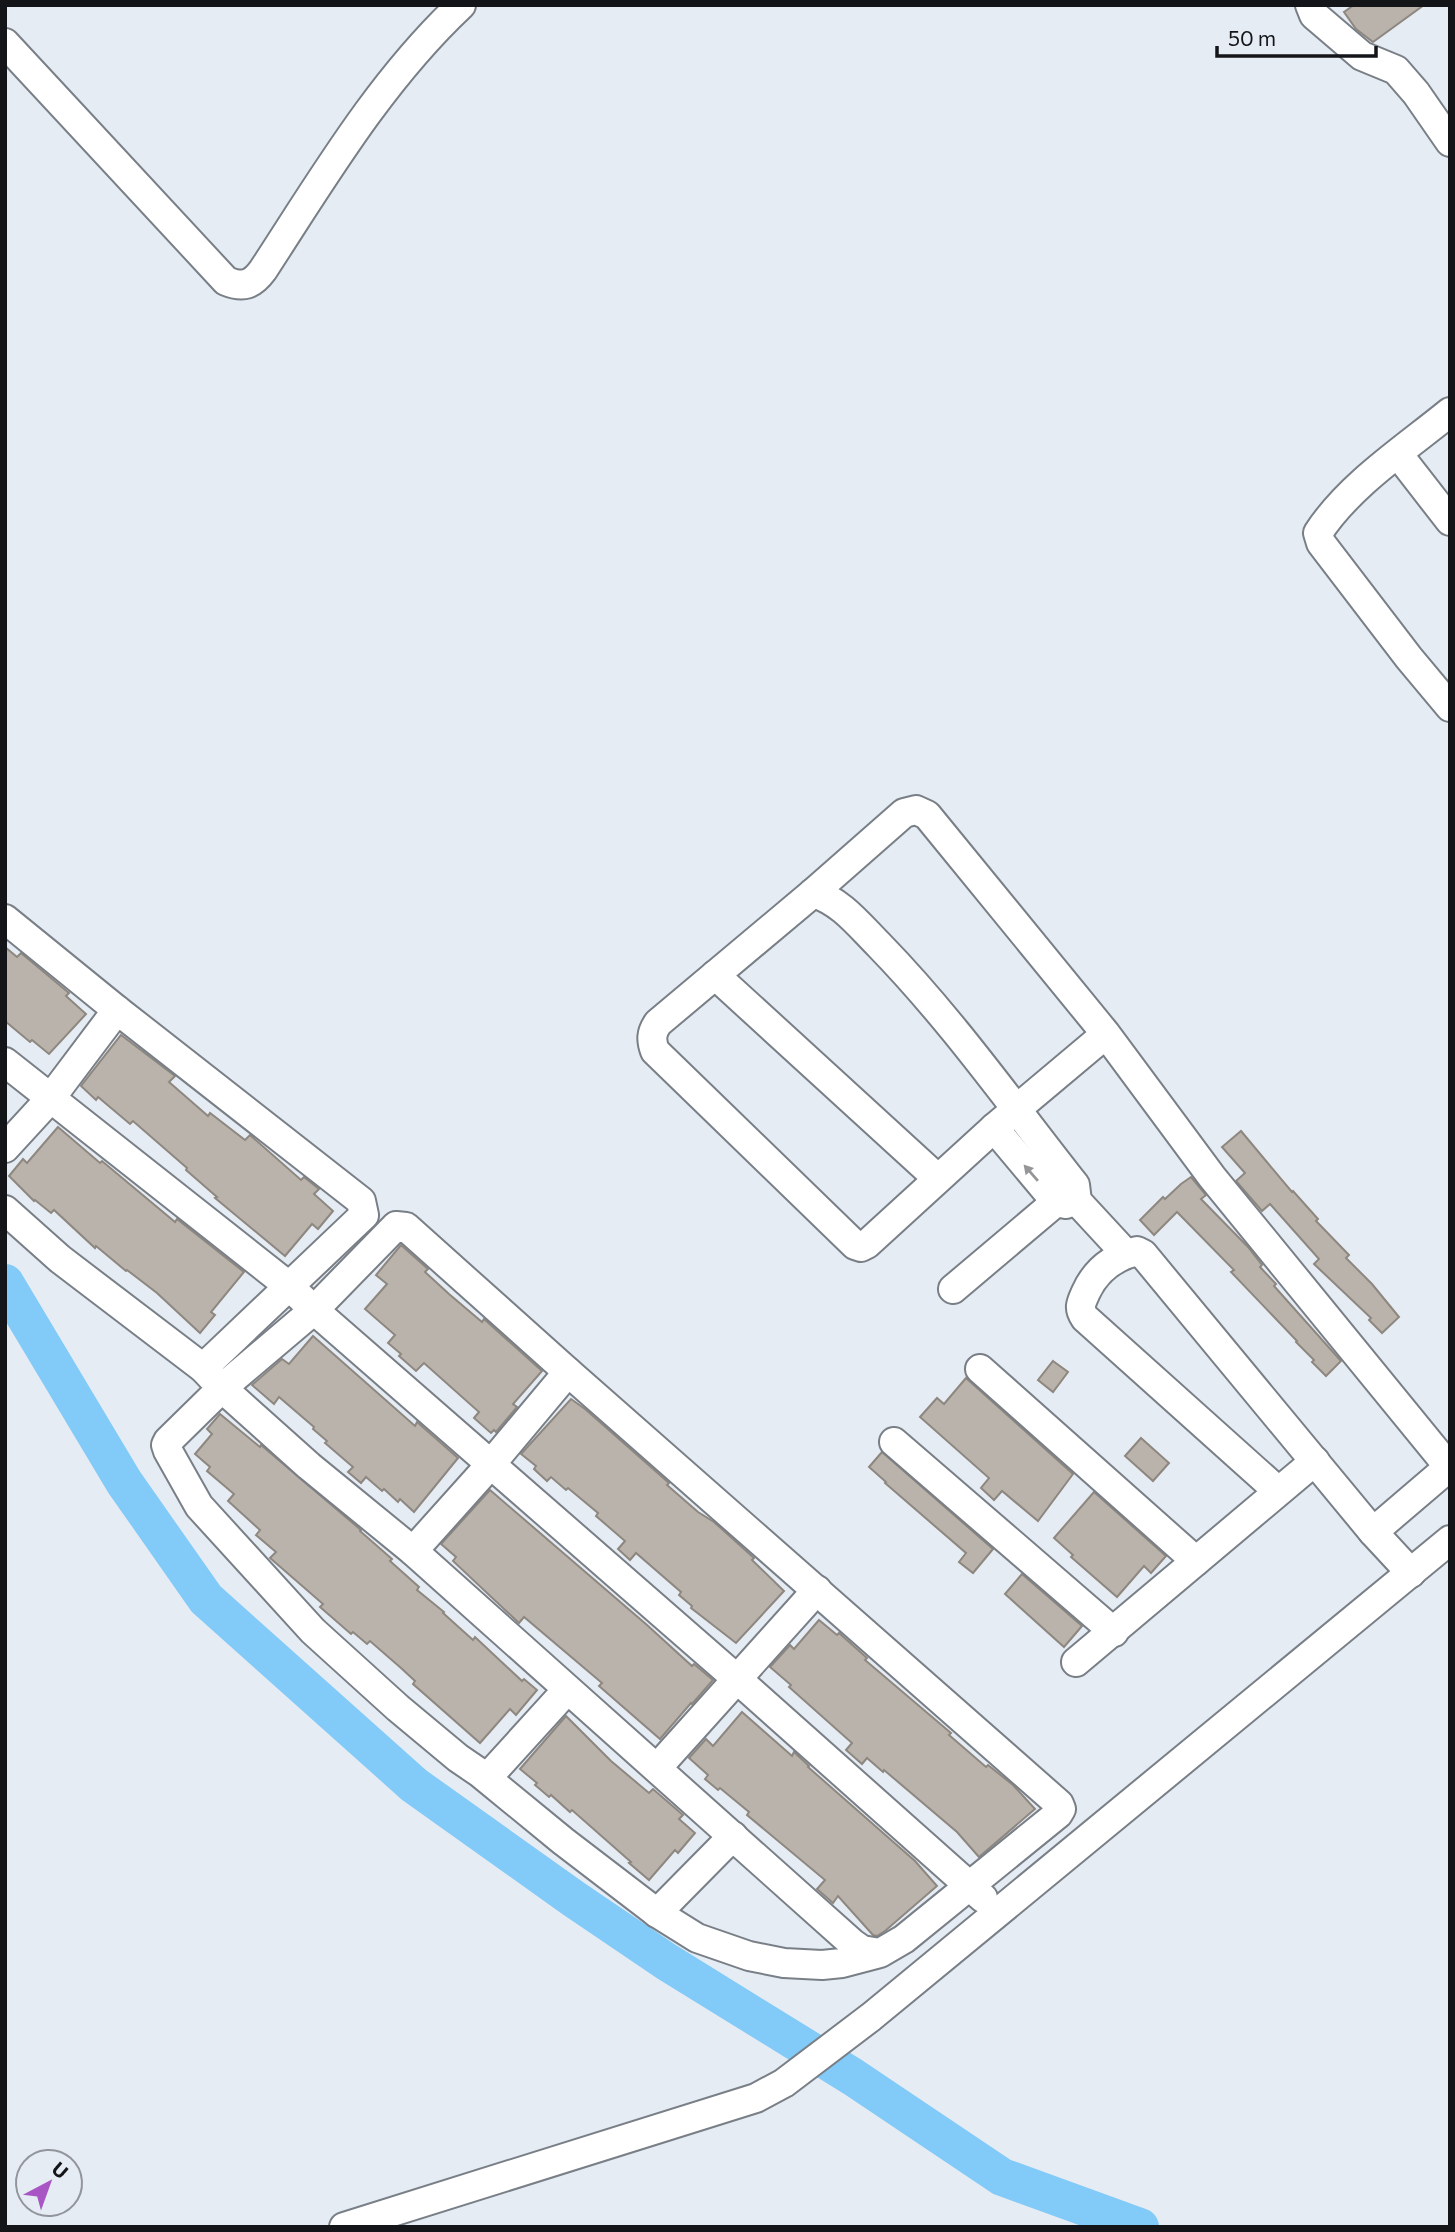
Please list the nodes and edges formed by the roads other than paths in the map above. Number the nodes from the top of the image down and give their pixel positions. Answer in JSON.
{"nodes":[{"id":1,"x":461,"y":5,"type":"edge"},
{"id":2,"x":1310,"y":5,"type":"edge"},
{"id":3,"x":5,"y":43,"type":"edge"},
{"id":4,"x":1450,"y":142,"type":"edge"},
{"id":5,"x":1450,"y":412,"type":"edge"},
{"id":6,"x":1398,"y":454,"type":"junction"},
{"id":7,"x":1450,"y":521,"type":"edge"},
{"id":8,"x":1450,"y":707,"type":"edge"},
{"id":9,"x":813,"y":893,"type":"junction"},
{"id":10,"x":5,"y":919,"type":"edge"},
{"id":11,"x":715,"y":975,"type":"junction"},
{"id":12,"x":117,"y":1010,"type":"junction"},
{"id":13,"x":1106,"y":1034,"type":"junction"},
{"id":14,"x":5,"y":1062,"type":"edge"},
{"id":15,"x":50,"y":1099,"type":"junction"},
{"id":16,"x":1017,"y":1109,"type":"junction"},
{"id":17,"x":993,"y":1128,"type":"junction"},
{"id":18,"x":5,"y":1148,"type":"edge"},
{"id":19,"x":937,"y":1178,"type":"junction"},
{"id":20,"x":1066,"y":1201,"type":"junction"},
{"id":21,"x":5,"y":1210,"type":"edge"},
{"id":22,"x":1126,"y":1254,"type":"junction"},
{"id":23,"x":290,"y":1287,"type":"junction"},
{"id":24,"x":953,"y":1289,"type":"dead end"},
{"id":25,"x":314,"y":1310,"type":"junction"},
{"id":26,"x":980,"y":1369,"type":"dead end"},
{"id":27,"x":568,"y":1372,"type":"junction"},
{"id":28,"x":212,"y":1378,"type":"junction"},
{"id":29,"x":894,"y":1442,"type":"dead end"},
{"id":30,"x":1315,"y":1461,"type":"junction"},
{"id":31,"x":491,"y":1464,"type":"junction"},
{"id":32,"x":1278,"y":1492,"type":"junction"},
{"id":33,"x":1373,"y":1532,"type":"junction"},
{"id":34,"x":1450,"y":1540,"type":"edge"},
{"id":35,"x":413,"y":1551,"type":"junction"},
{"id":36,"x":1196,"y":1561,"type":"junction"},
{"id":37,"x":1411,"y":1573,"type":"junction"},
{"id":38,"x":817,"y":1590,"type":"junction"},
{"id":39,"x":1114,"y":1632,"type":"junction"},
{"id":40,"x":1076,"y":1662,"type":"dead end"},
{"id":41,"x":737,"y":1679,"type":"junction"},
{"id":42,"x":567,"y":1690,"type":"junction"},
{"id":43,"x":657,"y":1768,"type":"junction"},
{"id":44,"x":487,"y":1779,"type":"junction"},
{"id":45,"x":733,"y":1836,"type":"junction"},
{"id":46,"x":968,"y":1885,"type":"junction"},
{"id":47,"x":998,"y":1912,"type":"junction"},
{"id":48,"x":657,"y":1913,"type":"junction"},
{"id":49,"x":880,"y":1953,"type":"junction"},
{"id":50,"x":344,"y":2227,"type":"edge"}],
"edges":[{"from":1,"to":3,"type":"street"},
{"from":2,"to":4,"type":"street"},
{"from":5,"to":6,"type":"street"},
{"from":6,"to":7,"type":"street"},
{"from":6,"to":8,"type":"street"},
{"from":9,"to":11,"type":"street"},
{"from":9,"to":13,"type":"street"},
{"from":9,"to":16,"type":"street"},
{"from":10,"to":12,"type":"street"},
{"from":11,"to":19,"type":"street"},
{"from":11,"to":19,"type":"street"},
{"from":12,"to":15,"type":"street"},
{"from":12,"to":23,"type":"street"},
{"from":13,"to":16,"type":"street"},
{"from":13,"to":33,"type":"street"},
{"from":14,"to":15,"type":"street"},
{"from":15,"to":18,"type":"street"},
{"from":15,"to":23,"type":"street"},
{"from":16,"to":17,"type":"street"},
{"from":16,"to":20,"type":"street"},
{"from":17,"to":19,"type":"street"},
{"from":20,"to":17,"type":"street","one_way":true},
{"from":20,"to":22,"type":"street"},
{"from":20,"to":24,"type":"street"},
{"from":21,"to":28,"type":"street"},
{"from":22,"to":30,"type":"street"},
{"from":22,"to":32,"type":"street"},
{"from":23,"to":25,"type":"street"},
{"from":23,"to":28,"type":"street"},
{"from":25,"to":27,"type":"street"},
{"from":25,"to":28,"type":"street"},
{"from":25,"to":31,"type":"street"},
{"from":26,"to":36,"type":"street"},
{"from":27,"to":31,"type":"street"},
{"from":27,"to":38,"type":"street"},
{"from":28,"to":35,"type":"street"},
{"from":28,"to":44,"type":"street"},
{"from":29,"to":39,"type":"street"},
{"from":30,"to":32,"type":"street"},
{"from":30,"to":33,"type":"street"},
{"from":31,"to":35,"type":"street"},
{"from":31,"to":41,"type":"street"},
{"from":32,"to":36,"type":"street"},
{"from":33,"to":37,"type":"street"},
{"from":34,"to":37,"type":"street"},
{"from":35,"to":42,"type":"street"},
{"from":36,"to":39,"type":"street"},
{"from":37,"to":47,"type":"street"},
{"from":38,"to":41,"type":"street"},
{"from":38,"to":46,"type":"street"},
{"from":39,"to":40,"type":"street"},
{"from":41,"to":43,"type":"street"},
{"from":41,"to":46,"type":"street"},
{"from":42,"to":43,"type":"street"},
{"from":42,"to":44,"type":"street"},
{"from":43,"to":45,"type":"street"},
{"from":44,"to":48,"type":"street"},
{"from":45,"to":48,"type":"street"},
{"from":45,"to":49,"type":"street"},
{"from":46,"to":47,"type":"street"},
{"from":46,"to":49,"type":"street"},
{"from":47,"to":50,"type":"street"},
{"from":48,"to":49,"type":"street"}]}
